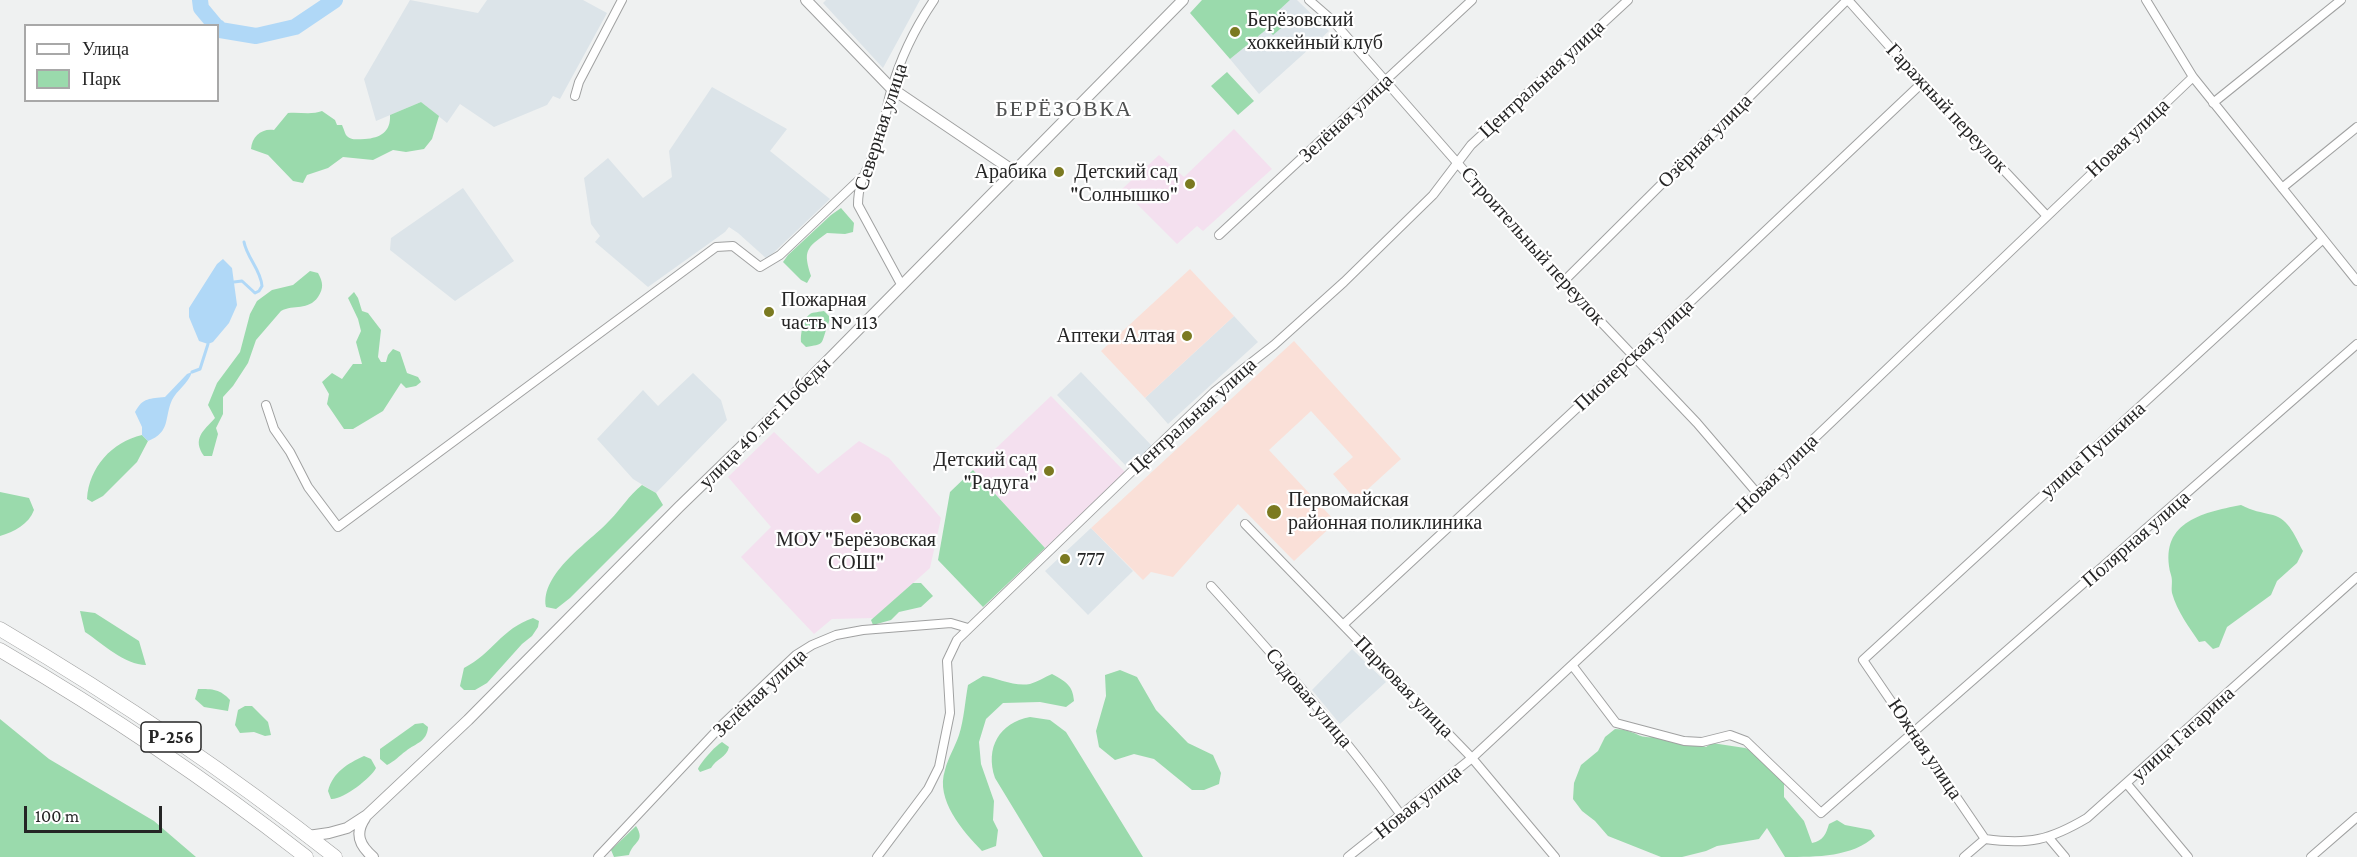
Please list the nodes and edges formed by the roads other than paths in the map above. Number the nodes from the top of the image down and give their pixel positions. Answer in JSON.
{"nodes":[{"id":1,"x":622,"y":0,"type":"edge"},
{"id":2,"x":806,"y":0,"type":"edge"},
{"id":3,"x":934,"y":0,"type":"edge"},
{"id":4,"x":1184,"y":0,"type":"edge"},
{"id":5,"x":1310,"y":0,"type":"edge"},
{"id":6,"x":1472,"y":0,"type":"edge"},
{"id":7,"x":1628,"y":0,"type":"edge"},
{"id":8,"x":1847,"y":0,"type":"edge"},
{"id":9,"x":2145,"y":0,"type":"edge"},
{"id":10,"x":2341,"y":0,"type":"edge"},
{"id":11,"x":2193,"y":77,"type":"junction"},
{"id":12,"x":1386,"y":81,"type":"junction"},
{"id":13,"x":1922,"y":83,"type":"junction"},
{"id":14,"x":891,"y":88,"type":"junction"},
{"id":15,"x":575,"y":96,"type":"dead end"},
{"id":16,"x":2213,"y":103,"type":"junction"},
{"id":17,"x":2357,"y":127,"type":"edge"},
{"id":18,"x":1457,"y":161,"type":"junction"},
{"id":19,"x":1015,"y":172,"type":"junction"},
{"id":20,"x":861,"y":178,"type":"junction"},
{"id":21,"x":2282,"y":188,"type":"junction"},
{"id":22,"x":2046,"y":215,"type":"junction"},
{"id":23,"x":1219,"y":235,"type":"dead end"},
{"id":24,"x":2323,"y":239,"type":"junction"},
{"id":25,"x":2356,"y":277,"type":"edge"},
{"id":26,"x":1563,"y":282,"type":"junction"},
{"id":27,"x":902,"y":286,"type":"junction"},
{"id":28,"x":2357,"y":344,"type":"edge"},
{"id":29,"x":1633,"y":356,"type":"junction"},
{"id":30,"x":266,"y":405,"type":"dead end"},
{"id":31,"x":1757,"y":493,"type":"junction"},
{"id":32,"x":1245,"y":524,"type":"dead end"},
{"id":33,"x":2357,"y":577,"type":"edge"},
{"id":34,"x":1211,"y":586,"type":"dead end"},
{"id":35,"x":1344,"y":624,"type":"junction"},
{"id":36,"x":968,"y":628,"type":"junction"},
{"id":37,"x":0,"y":629,"type":"edge"},
{"id":38,"x":0,"y":650,"type":"edge"},
{"id":39,"x":1863,"y":660,"type":"joint"},
{"id":40,"x":1572,"y":665,"type":"junction"},
{"id":41,"x":1914,"y":733,"type":"junction"},
{"id":42,"x":1472,"y":758,"type":"junction"},
{"id":43,"x":2127,"y":784,"type":"junction"},
{"id":44,"x":367,"y":815,"type":"junction"},
{"id":45,"x":1401,"y":815,"type":"junction"},
{"id":46,"x":2357,"y":817,"type":"edge"},
{"id":47,"x":308,"y":836,"type":"junction"},
{"id":48,"x":2049,"y":838,"type":"junction"},
{"id":49,"x":1986,"y":839,"type":"junction"},
{"id":50,"x":306,"y":857,"type":"edge"},
{"id":51,"x":334,"y":857,"type":"edge"},
{"id":52,"x":373,"y":857,"type":"edge"},
{"id":53,"x":598,"y":857,"type":"edge"},
{"id":54,"x":877,"y":857,"type":"edge"},
{"id":55,"x":1348,"y":857,"type":"edge"},
{"id":56,"x":1555,"y":857,"type":"edge"},
{"id":57,"x":1964,"y":857,"type":"edge"},
{"id":58,"x":2066,"y":857,"type":"edge"},
{"id":59,"x":2188,"y":857,"type":"edge"},
{"id":60,"x":2311,"y":857,"type":"edge"}],
"edges":[{"from":1,"to":15,"type":"street"},
{"from":2,"to":14,"type":"street"},
{"from":3,"to":14,"type":"street","name":"Северная улица"},
{"from":4,"to":19,"type":"street","name":"улица 40 лет Победы"},
{"from":5,"to":12,"type":"street","name":"Строительный переулок"},
{"from":6,"to":12,"type":"street","name":"Зелёная улица"},
{"from":7,"to":18,"type":"street","name":"Центральная улица"},
{"from":8,"to":13,"type":"street","name":"Гаражный переулок"},
{"from":8,"to":26,"type":"street","name":"Озёрная улица"},
{"from":9,"to":11,"type":"street"},
{"from":10,"to":16,"type":"street"},
{"from":11,"to":16,"type":"street"},
{"from":11,"to":22,"type":"street","name":"Новая улица"},
{"from":12,"to":18,"type":"street","name":"Строительный переулок"},
{"from":12,"to":23,"type":"street","name":"Зелёная улица"},
{"from":13,"to":22,"type":"street","name":"Гаражный переулок"},
{"from":13,"to":29,"type":"street","name":"Пионерская улица"},
{"from":14,"to":19,"type":"street"},
{"from":14,"to":20,"type":"street","name":"Северная улица"},
{"from":16,"to":21,"type":"street"},
{"from":17,"to":21,"type":"street"},
{"from":18,"to":26,"type":"street","name":"Строительный переулок"},
{"from":18,"to":36,"type":"street","name":"Центральная улица"},
{"from":19,"to":27,"type":"street","name":"улица 40 лет Победы"},
{"from":20,"to":27,"type":"street","name":"Северная улица"},
{"from":20,"to":30,"type":"street"},
{"from":21,"to":24,"type":"street"},
{"from":22,"to":31,"type":"street","name":"Новая улица"},
{"from":24,"to":25,"type":"street"},
{"from":24,"to":39,"type":"street","name":"улица Пушкина"},
{"from":26,"to":29,"type":"street","name":"Строительный переулок"},
{"from":27,"to":44,"type":"street","name":"улица 40 лет Победы"},
{"from":28,"to":41,"type":"street","name":"Полярная улица"},
{"from":29,"to":31,"type":"street","name":"Строительный переулок"},
{"from":29,"to":35,"type":"street","name":"Пионерская улица"},
{"from":31,"to":40,"type":"street","name":"Новая улица"},
{"from":32,"to":35,"type":"street","name":"Парковая улица"},
{"from":33,"to":43,"type":"street","name":"улица Гагарина"},
{"from":34,"to":45,"type":"street","name":"Садовая улица"},
{"from":35,"to":42,"type":"street","name":"Парковая улица"},
{"from":36,"to":53,"type":"street","name":"Зелёная улица"},
{"from":36,"to":54,"type":"street","name":"Центральная улица"},
{"from":37,"to":47,"type":"highway","number":"Р-256"},
{"from":38,"to":50,"type":"highway","number":"Р-256"},
{"from":39,"to":41,"type":"street","name":"Южная улица"},
{"from":40,"to":41,"type":"street","name":"Полярная улица"},
{"from":40,"to":42,"type":"street","name":"Новая улица"},
{"from":41,"to":49,"type":"street","name":"Южная улица"},
{"from":42,"to":45,"type":"street","name":"Новая улица"},
{"from":42,"to":56,"type":"street","name":"Парковая улица"},
{"from":43,"to":48,"type":"street","name":"улица Гагарина"},
{"from":43,"to":59,"type":"street"},
{"from":44,"to":47,"type":"street","name":"улица 40 лет Победы"},
{"from":44,"to":52,"type":"street"},
{"from":45,"to":55,"type":"street","name":"Новая улица"},
{"from":46,"to":60,"type":"street"},
{"from":47,"to":51,"type":"highway","number":"Р-256"},
{"from":48,"to":49,"type":"street","name":"улица Гагарина"},
{"from":48,"to":58,"type":"street"},
{"from":49,"to":57,"type":"street"}]}
